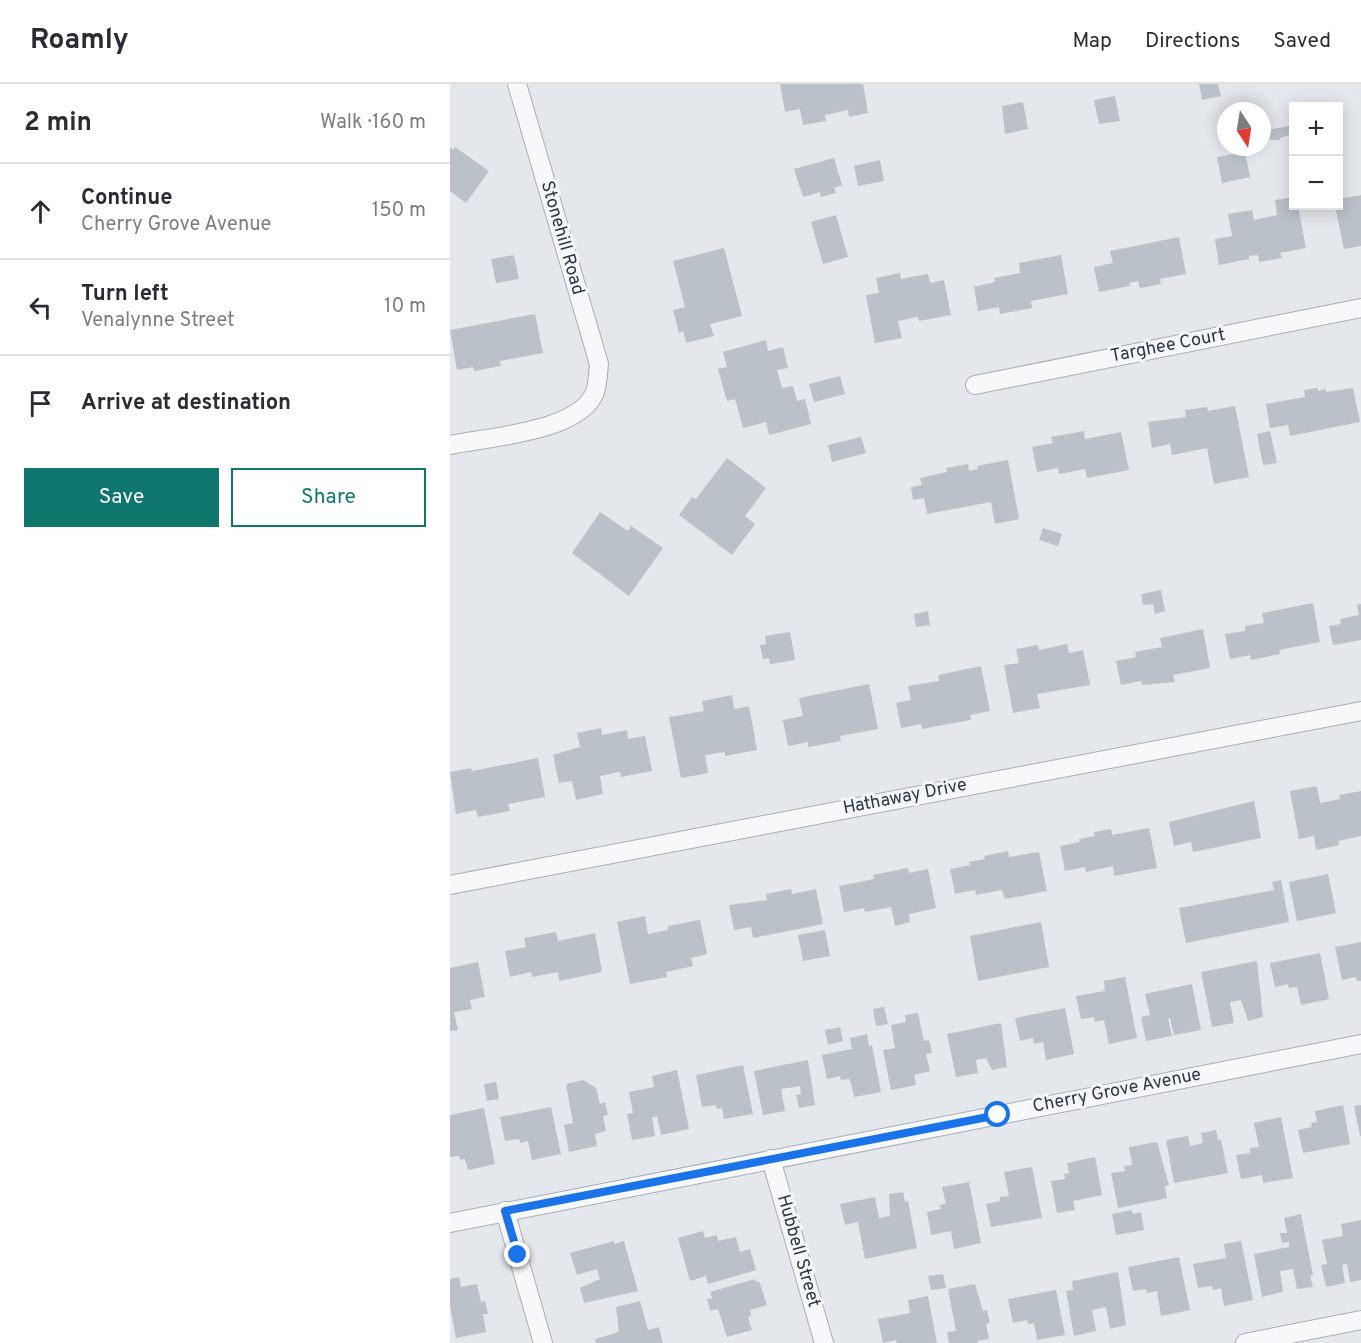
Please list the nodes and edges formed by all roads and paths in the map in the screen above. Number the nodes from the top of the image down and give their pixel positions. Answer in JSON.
{"nodes":[{"id":1,"x":517,"y":84,"type":"edge"},
{"id":2,"x":1361,"y":308,"type":"edge"},
{"id":3,"x":975,"y":384,"type":"dead end"},
{"id":4,"x":450,"y":445,"type":"edge"},
{"id":5,"x":1361,"y":711,"type":"edge"},
{"id":6,"x":450,"y":885,"type":"edge"},
{"id":7,"x":1361,"y":1044,"type":"edge"},
{"id":8,"x":771,"y":1159,"type":"junction"},
{"id":9,"x":505,"y":1211,"type":"junction"},
{"id":10,"x":450,"y":1223,"type":"edge"},
{"id":11,"x":1361,"y":1320,"type":"edge"},
{"id":12,"x":543,"y":1343,"type":"edge"},
{"id":13,"x":824,"y":1343,"type":"edge"},
{"id":14,"x":1245,"y":1343,"type":"edge"}],
"edges":[{"from":1,"to":4,"type":"street","name":"Stonehill Road"},
{"from":2,"to":3,"type":"street","name":"Targhee Court"},
{"from":5,"to":6,"type":"street","name":"Hathaway Drive"},
{"from":7,"to":8,"type":"street","name":"Cherry Grove Avenue"},
{"from":8,"to":9,"type":"street","name":"Cherry Grove Avenue"},
{"from":8,"to":13,"type":"street","name":"Hubbell Street"},
{"from":9,"to":10,"type":"street","name":"Cherry Grove Avenue"},
{"from":9,"to":12,"type":"street"},
{"from":11,"to":14,"type":"street"}]}
